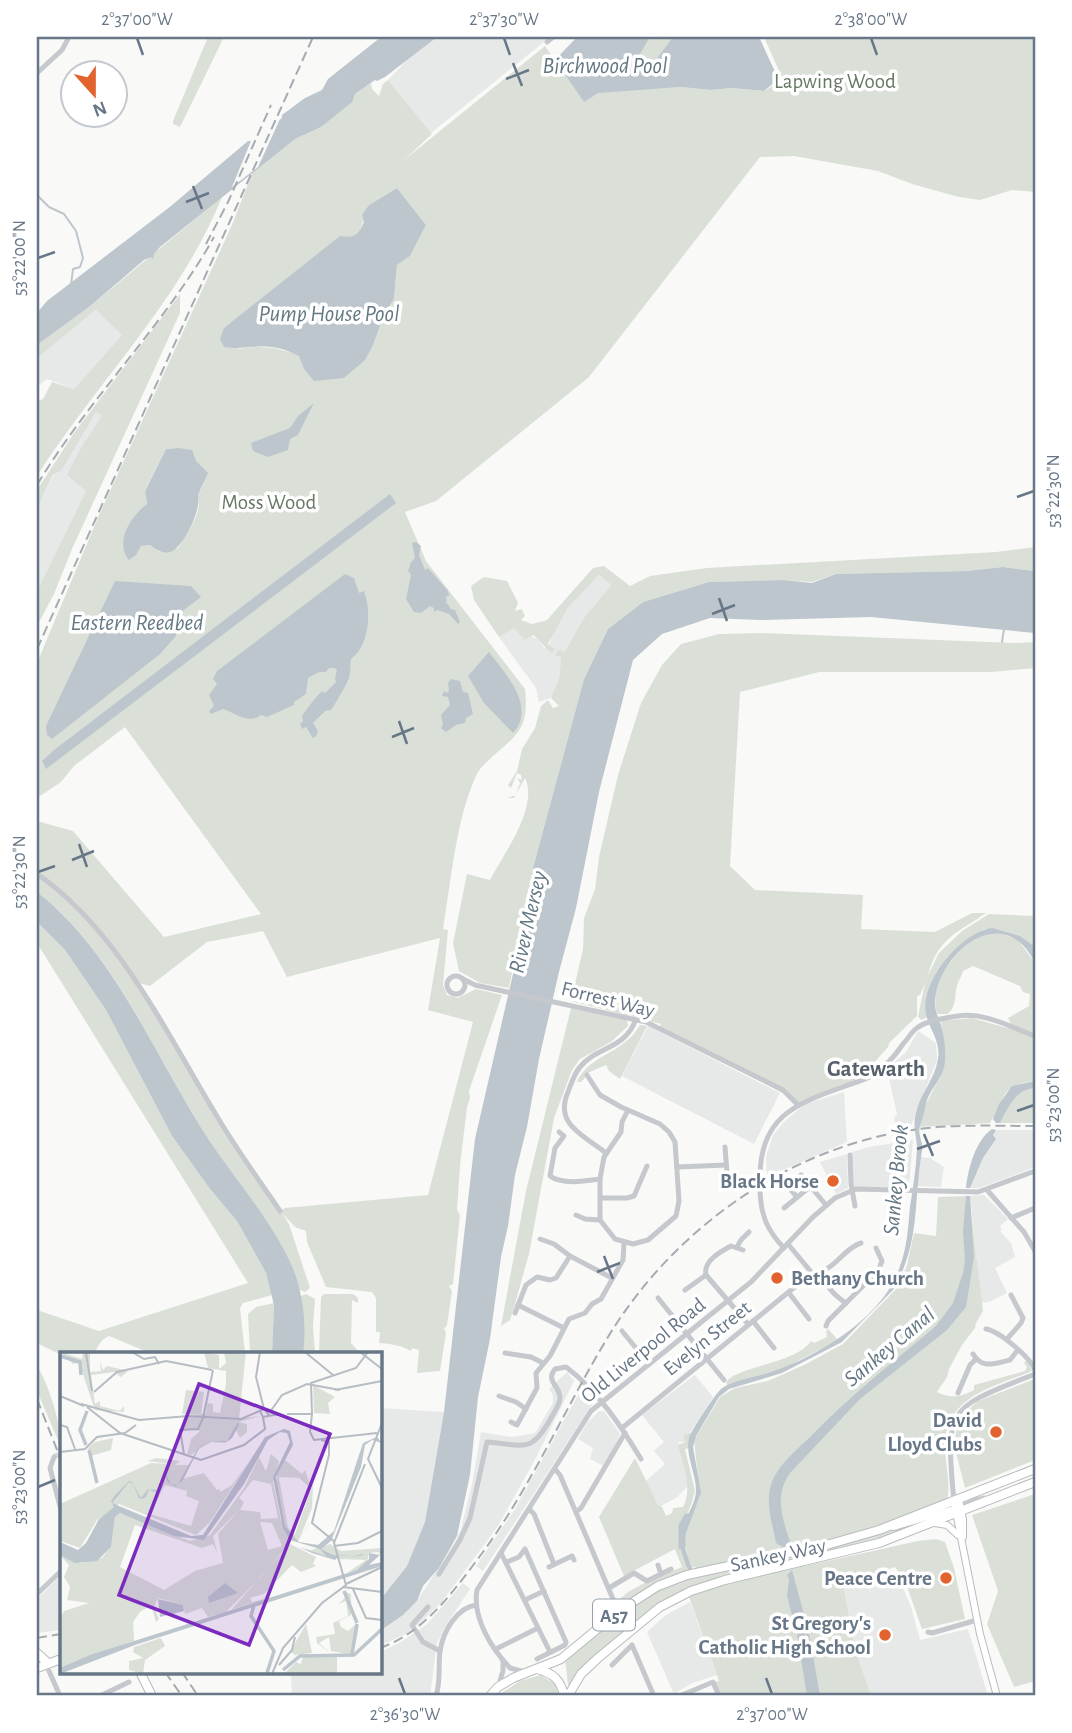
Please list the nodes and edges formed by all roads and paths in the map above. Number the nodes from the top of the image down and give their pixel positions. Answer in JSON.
{"nodes":[{"id":1,"x":69,"y":37,"type":"edge"},
{"id":2,"x":553,"y":37,"type":"edge"},
{"id":3,"x":547,"y":42,"type":"dead end"},
{"id":4,"x":37,"y":73,"type":"edge"},
{"id":5,"x":37,"y":874,"type":"edge"},
{"id":6,"x":463,"y":979,"type":"junction"},
{"id":7,"x":475,"y":985,"type":"junction"},
{"id":8,"x":464,"y":991,"type":"junction"},
{"id":9,"x":636,"y":1019,"type":"junction"},
{"id":10,"x":1035,"y":1036,"type":"edge"},
{"id":11,"x":587,"y":1078,"type":"dead end"},
{"id":12,"x":797,"y":1104,"type":"junction"},
{"id":13,"x":628,"y":1110,"type":"junction"},
{"id":14,"x":562,"y":1134,"type":"dead end"},
{"id":15,"x":725,"y":1147,"type":"dead end"},
{"id":16,"x":606,"y":1153,"type":"junction"},
{"id":17,"x":850,"y":1155,"type":"dead end"},
{"id":18,"x":726,"y":1165,"type":"junction"},
{"id":19,"x":647,"y":1166,"type":"dead end"},
{"id":20,"x":677,"y":1167,"type":"junction"},
{"id":21,"x":1035,"y":1171,"type":"edge"},
{"id":22,"x":801,"y":1175,"type":"dead end"},
{"id":23,"x":600,"y":1179,"type":"junction"},
{"id":24,"x":785,"y":1183,"type":"dead end"},
{"id":25,"x":728,"y":1186,"type":"dead end"},
{"id":26,"x":811,"y":1186,"type":"junction"},
{"id":27,"x":852,"y":1189,"type":"junction"},
{"id":28,"x":987,"y":1189,"type":"junction"},
{"id":29,"x":797,"y":1197,"type":"junction"},
{"id":30,"x":601,"y":1198,"type":"junction"},
{"id":31,"x":826,"y":1205,"type":"junction"},
{"id":32,"x":855,"y":1206,"type":"dead end"},
{"id":33,"x":784,"y":1208,"type":"dead end"},
{"id":34,"x":1035,"y":1208,"type":"edge"},
{"id":35,"x":280,"y":1211,"type":"dead end"},
{"id":36,"x":576,"y":1215,"type":"dead end"},
{"id":37,"x":1011,"y":1218,"type":"junction"},
{"id":38,"x":600,"y":1220,"type":"junction"},
{"id":39,"x":749,"y":1232,"type":"dead end"},
{"id":40,"x":540,"y":1239,"type":"dead end"},
{"id":41,"x":624,"y":1243,"type":"junction"},
{"id":42,"x":861,"y":1243,"type":"dead end"},
{"id":43,"x":786,"y":1246,"type":"junction"},
{"id":44,"x":879,"y":1249,"type":"dead end"},
{"id":45,"x":1035,"y":1251,"type":"edge"},
{"id":46,"x":570,"y":1256,"type":"junction"},
{"id":47,"x":821,"y":1272,"type":"junction"},
{"id":48,"x":812,"y":1273,"type":"junction"},
{"id":49,"x":706,"y":1275,"type":"junction"},
{"id":50,"x":612,"y":1278,"type":"junction"},
{"id":51,"x":685,"y":1290,"type":"dead end"},
{"id":52,"x":789,"y":1293,"type":"junction"},
{"id":53,"x":1011,"y":1295,"type":"dead end"},
{"id":54,"x":658,"y":1298,"type":"dead end"},
{"id":55,"x":728,"y":1301,"type":"junction"},
{"id":56,"x":846,"y":1303,"type":"junction"},
{"id":57,"x":518,"y":1305,"type":"junction"},
{"id":58,"x":665,"y":1308,"type":"junction"},
{"id":59,"x":658,"y":1313,"type":"dead end"},
{"id":60,"x":515,"y":1314,"type":"dead end"},
{"id":61,"x":809,"y":1319,"type":"dead end"},
{"id":62,"x":751,"y":1323,"type":"junction"},
{"id":63,"x":826,"y":1326,"type":"dead end"},
{"id":64,"x":564,"y":1328,"type":"junction"},
{"id":65,"x":986,"y":1329,"type":"dead end"},
{"id":66,"x":622,"y":1331,"type":"dead end"},
{"id":67,"x":687,"y":1334,"type":"junction"},
{"id":68,"x":1007,"y":1339,"type":"junction"},
{"id":69,"x":774,"y":1348,"type":"dead end"},
{"id":70,"x":1017,"y":1351,"type":"junction"},
{"id":71,"x":505,"y":1353,"type":"dead end"},
{"id":72,"x":707,"y":1359,"type":"junction"},
{"id":73,"x":543,"y":1363,"type":"junction"},
{"id":74,"x":649,"y":1364,"type":"junction"},
{"id":75,"x":1035,"y":1372,"type":"edge"},
{"id":76,"x":724,"y":1380,"type":"dead end"},
{"id":77,"x":958,"y":1393,"type":"dead end"},
{"id":78,"x":499,"y":1395,"type":"dead end"},
{"id":79,"x":601,"y":1402,"type":"junction"},
{"id":80,"x":526,"y":1409,"type":"junction"},
{"id":81,"x":514,"y":1423,"type":"dead end"},
{"id":82,"x":623,"y":1430,"type":"junction"},
{"id":83,"x":54,"y":1459,"type":"dead end"},
{"id":84,"x":641,"y":1460,"type":"dead end"},
{"id":85,"x":555,"y":1469,"type":"junction"},
{"id":86,"x":1035,"y":1469,"type":"edge"},
{"id":87,"x":1035,"y":1482,"type":"edge"},
{"id":88,"x":60,"y":1506,"type":"edge"},
{"id":89,"x":957,"y":1506,"type":"junction"},
{"id":90,"x":530,"y":1510,"type":"junction"},
{"id":91,"x":576,"y":1512,"type":"junction"},
{"id":92,"x":930,"y":1523,"type":"junction"},
{"id":93,"x":962,"y":1543,"type":"junction"},
{"id":94,"x":501,"y":1553,"type":"junction"},
{"id":95,"x":574,"y":1560,"type":"dead end"},
{"id":96,"x":507,"y":1562,"type":"junction"},
{"id":97,"x":658,"y":1565,"type":"dead end"},
{"id":98,"x":671,"y":1569,"type":"dead end"},
{"id":99,"x":60,"y":1572,"type":"edge"},
{"id":100,"x":439,"y":1574,"type":"dead end"},
{"id":101,"x":661,"y":1574,"type":"junction"},
{"id":102,"x":608,"y":1588,"type":"junction"},
{"id":103,"x":544,"y":1591,"type":"junction"},
{"id":104,"x":37,"y":1594,"type":"edge"},
{"id":105,"x":613,"y":1599,"type":"dead end"},
{"id":106,"x":525,"y":1600,"type":"junction"},
{"id":107,"x":476,"y":1605,"type":"junction"},
{"id":108,"x":428,"y":1607,"type":"dead end"},
{"id":109,"x":977,"y":1620,"type":"junction"},
{"id":110,"x":538,"y":1628,"type":"junction"},
{"id":111,"x":928,"y":1632,"type":"dead end"},
{"id":112,"x":496,"y":1649,"type":"junction"},
{"id":113,"x":440,"y":1651,"type":"junction"},
{"id":114,"x":550,"y":1652,"type":"junction"},
{"id":115,"x":37,"y":1653,"type":"edge"},
{"id":116,"x":60,"y":1659,"type":"edge"},
{"id":117,"x":537,"y":1659,"type":"dead end"},
{"id":118,"x":503,"y":1661,"type":"junction"},
{"id":119,"x":612,"y":1665,"type":"dead end"},
{"id":120,"x":42,"y":1666,"type":"edge"},
{"id":121,"x":537,"y":1669,"type":"junction"},
{"id":122,"x":525,"y":1672,"type":"junction"},
{"id":123,"x":141,"y":1674,"type":"edge"},
{"id":124,"x":129,"y":1682,"type":"dead end"},
{"id":125,"x":498,"y":1687,"type":"junction"},
{"id":126,"x":685,"y":1695,"type":"edge"},
{"id":127,"x":60,"y":1696,"type":"edge"},
{"id":128,"x":100,"y":1696,"type":"edge"},
{"id":129,"x":152,"y":1696,"type":"edge"},
{"id":130,"x":436,"y":1696,"type":"edge"},
{"id":131,"x":490,"y":1696,"type":"edge"},
{"id":132,"x":566,"y":1696,"type":"edge"},
{"id":133,"x":654,"y":1696,"type":"edge"},
{"id":134,"x":719,"y":1696,"type":"edge"},
{"id":135,"x":997,"y":1696,"type":"edge"}],
"edges":[{"from":1,"to":4,"type":"street"},
{"from":2,"to":3,"type":"street"},
{"from":5,"to":35,"type":"street"},
{"from":6,"to":7,"type":"street","name":"Forrest Way"},
{"from":6,"to":8,"type":"street"},
{"from":6,"to":8,"type":"street"},
{"from":7,"to":8,"type":"street"},
{"from":7,"to":9,"type":"street","name":"Forrest Way"},
{"from":9,"to":12,"type":"street","name":"Forrest Way"},
{"from":9,"to":16,"type":"street"},
{"from":10,"to":12,"type":"street"},
{"from":11,"to":13,"type":"street"},
{"from":12,"to":43,"type":"street","bridge":true},
{"from":13,"to":16,"type":"street"},
{"from":13,"to":20,"type":"street"},
{"from":14,"to":23,"type":"street"},
{"from":15,"to":18,"type":"street"},
{"from":16,"to":23,"type":"street"},
{"from":17,"to":27,"type":"street"},
{"from":18,"to":20,"type":"street"},
{"from":18,"to":25,"type":"street"},
{"from":19,"to":30,"type":"street"},
{"from":20,"to":41,"type":"street"},
{"from":21,"to":28,"type":"street"},
{"from":22,"to":26,"type":"street"},
{"from":23,"to":30,"type":"street"},
{"from":24,"to":29,"type":"street"},
{"from":26,"to":29,"type":"street"},
{"from":26,"to":31,"type":"street"},
{"from":27,"to":28,"type":"street"},
{"from":27,"to":31,"type":"street","name":"Old Liverpool Road"},
{"from":27,"to":32,"type":"street"},
{"from":28,"to":37,"type":"street"},
{"from":29,"to":33,"type":"street"},
{"from":30,"to":38,"type":"street"},
{"from":31,"to":43,"type":"street","name":"Old Liverpool Road"},
{"from":34,"to":37,"type":"street"},
{"from":36,"to":38,"type":"street"},
{"from":37,"to":45,"type":"street"},
{"from":38,"to":41,"type":"street"},
{"from":39,"to":49,"type":"street"},
{"from":40,"to":46,"type":"street"},
{"from":41,"to":50,"type":"street"},
{"from":42,"to":47,"type":"street"},
{"from":43,"to":48,"type":"street"},
{"from":43,"to":55,"type":"street","name":"Old Liverpool Road"},
{"from":44,"to":56,"type":"street"},
{"from":46,"to":50,"type":"street"},
{"from":46,"to":57,"type":"street"},
{"from":47,"to":48,"type":"street"},
{"from":47,"to":56,"type":"street"},
{"from":48,"to":52,"type":"street","name":"Evelyn Street"},
{"from":49,"to":51,"type":"street"},
{"from":49,"to":55,"type":"street"},
{"from":50,"to":64,"type":"street"},
{"from":52,"to":61,"type":"street"},
{"from":52,"to":62,"type":"street","name":"Evelyn Street"},
{"from":53,"to":68,"type":"street"},
{"from":54,"to":58,"type":"street"},
{"from":55,"to":62,"type":"street"},
{"from":55,"to":67,"type":"street","name":"Old Liverpool Road"},
{"from":56,"to":63,"type":"street"},
{"from":57,"to":60,"type":"street"},
{"from":57,"to":64,"type":"street"},
{"from":58,"to":59,"type":"street"},
{"from":58,"to":67,"type":"street"},
{"from":62,"to":69,"type":"street"},
{"from":62,"to":72,"type":"street","name":"Evelyn Street"},
{"from":64,"to":73,"type":"street"},
{"from":65,"to":68,"type":"street"},
{"from":66,"to":74,"type":"street"},
{"from":67,"to":72,"type":"street"},
{"from":67,"to":74,"type":"street","name":"Old Liverpool Road"},
{"from":68,"to":70,"type":"street"},
{"from":70,"to":75,"type":"street"},
{"from":70,"to":77,"type":"street"},
{"from":71,"to":73,"type":"street"},
{"from":72,"to":76,"type":"street"},
{"from":72,"to":82,"type":"street","name":"Evelyn Street"},
{"from":73,"to":80,"type":"street"},
{"from":74,"to":79,"type":"street","name":"Old Liverpool Road"},
{"from":75,"to":89,"type":"street"},
{"from":78,"to":80,"type":"street"},
{"from":79,"to":82,"type":"street"},
{"from":79,"to":85,"type":"street","name":"Old Liverpool Road"},
{"from":79,"to":100,"type":"street"},
{"from":80,"to":81,"type":"street"},
{"from":82,"to":84,"type":"street"},
{"from":82,"to":91,"type":"street"},
{"from":83,"to":88,"type":"street"},
{"from":85,"to":90,"type":"street","name":"Old Liverpool Road"},
{"from":85,"to":91,"type":"street"},
{"from":86,"to":89,"type":"highway","name":"Sankey Way","number":"A57"},
{"from":87,"to":89,"type":"highway","name":"Sankey Way","number":"A57"},
{"from":89,"to":92,"type":"highway","name":"Sankey Way","number":"A57"},
{"from":89,"to":93,"type":"main road"},
{"from":89,"to":121,"type":"highway","name":"Sankey Way","number":"A57"},
{"from":90,"to":94,"type":"street","name":"Old Liverpool Road"},
{"from":90,"to":95,"type":"street"},
{"from":91,"to":102,"type":"street"},
{"from":92,"to":93,"type":"main road"},
{"from":92,"to":132,"type":"highway","name":"Sankey Way","number":"A57"},
{"from":93,"to":109,"type":"main road"},
{"from":94,"to":96,"type":"street"},
{"from":94,"to":107,"type":"street","name":"Old Liverpool Road"},
{"from":96,"to":103,"type":"street"},
{"from":96,"to":106,"type":"street"},
{"from":97,"to":101,"type":"street"},
{"from":98,"to":101,"type":"street"},
{"from":99,"to":104,"type":"street"},
{"from":101,"to":102,"type":"street"},
{"from":102,"to":105,"type":"street"},
{"from":103,"to":106,"type":"street"},
{"from":103,"to":114,"type":"street"},
{"from":106,"to":110,"type":"street"},
{"from":107,"to":112,"type":"street"},
{"from":107,"to":113,"type":"street"},
{"from":108,"to":113,"type":"street"},
{"from":109,"to":111,"type":"street"},
{"from":109,"to":135,"type":"main road"},
{"from":110,"to":112,"type":"street"},
{"from":110,"to":114,"type":"street"},
{"from":112,"to":118,"type":"street"},
{"from":113,"to":130,"type":"street"},
{"from":114,"to":117,"type":"street"},
{"from":115,"to":120,"type":"highway"},
{"from":116,"to":120,"type":"highway"},
{"from":118,"to":122,"type":"street"},
{"from":118,"to":125,"type":"street"},
{"from":119,"to":133,"type":"street"},
{"from":120,"to":127,"type":"street"},
{"from":121,"to":122,"type":"highway","number":"A57"},
{"from":121,"to":132,"type":"highway","number":"A57"},
{"from":122,"to":125,"type":"highway","number":"A57"},
{"from":123,"to":129,"type":"highway"},
{"from":124,"to":128,"type":"street"},
{"from":125,"to":131,"type":"highway","number":"A57"},
{"from":126,"to":134,"type":"street"}]}
